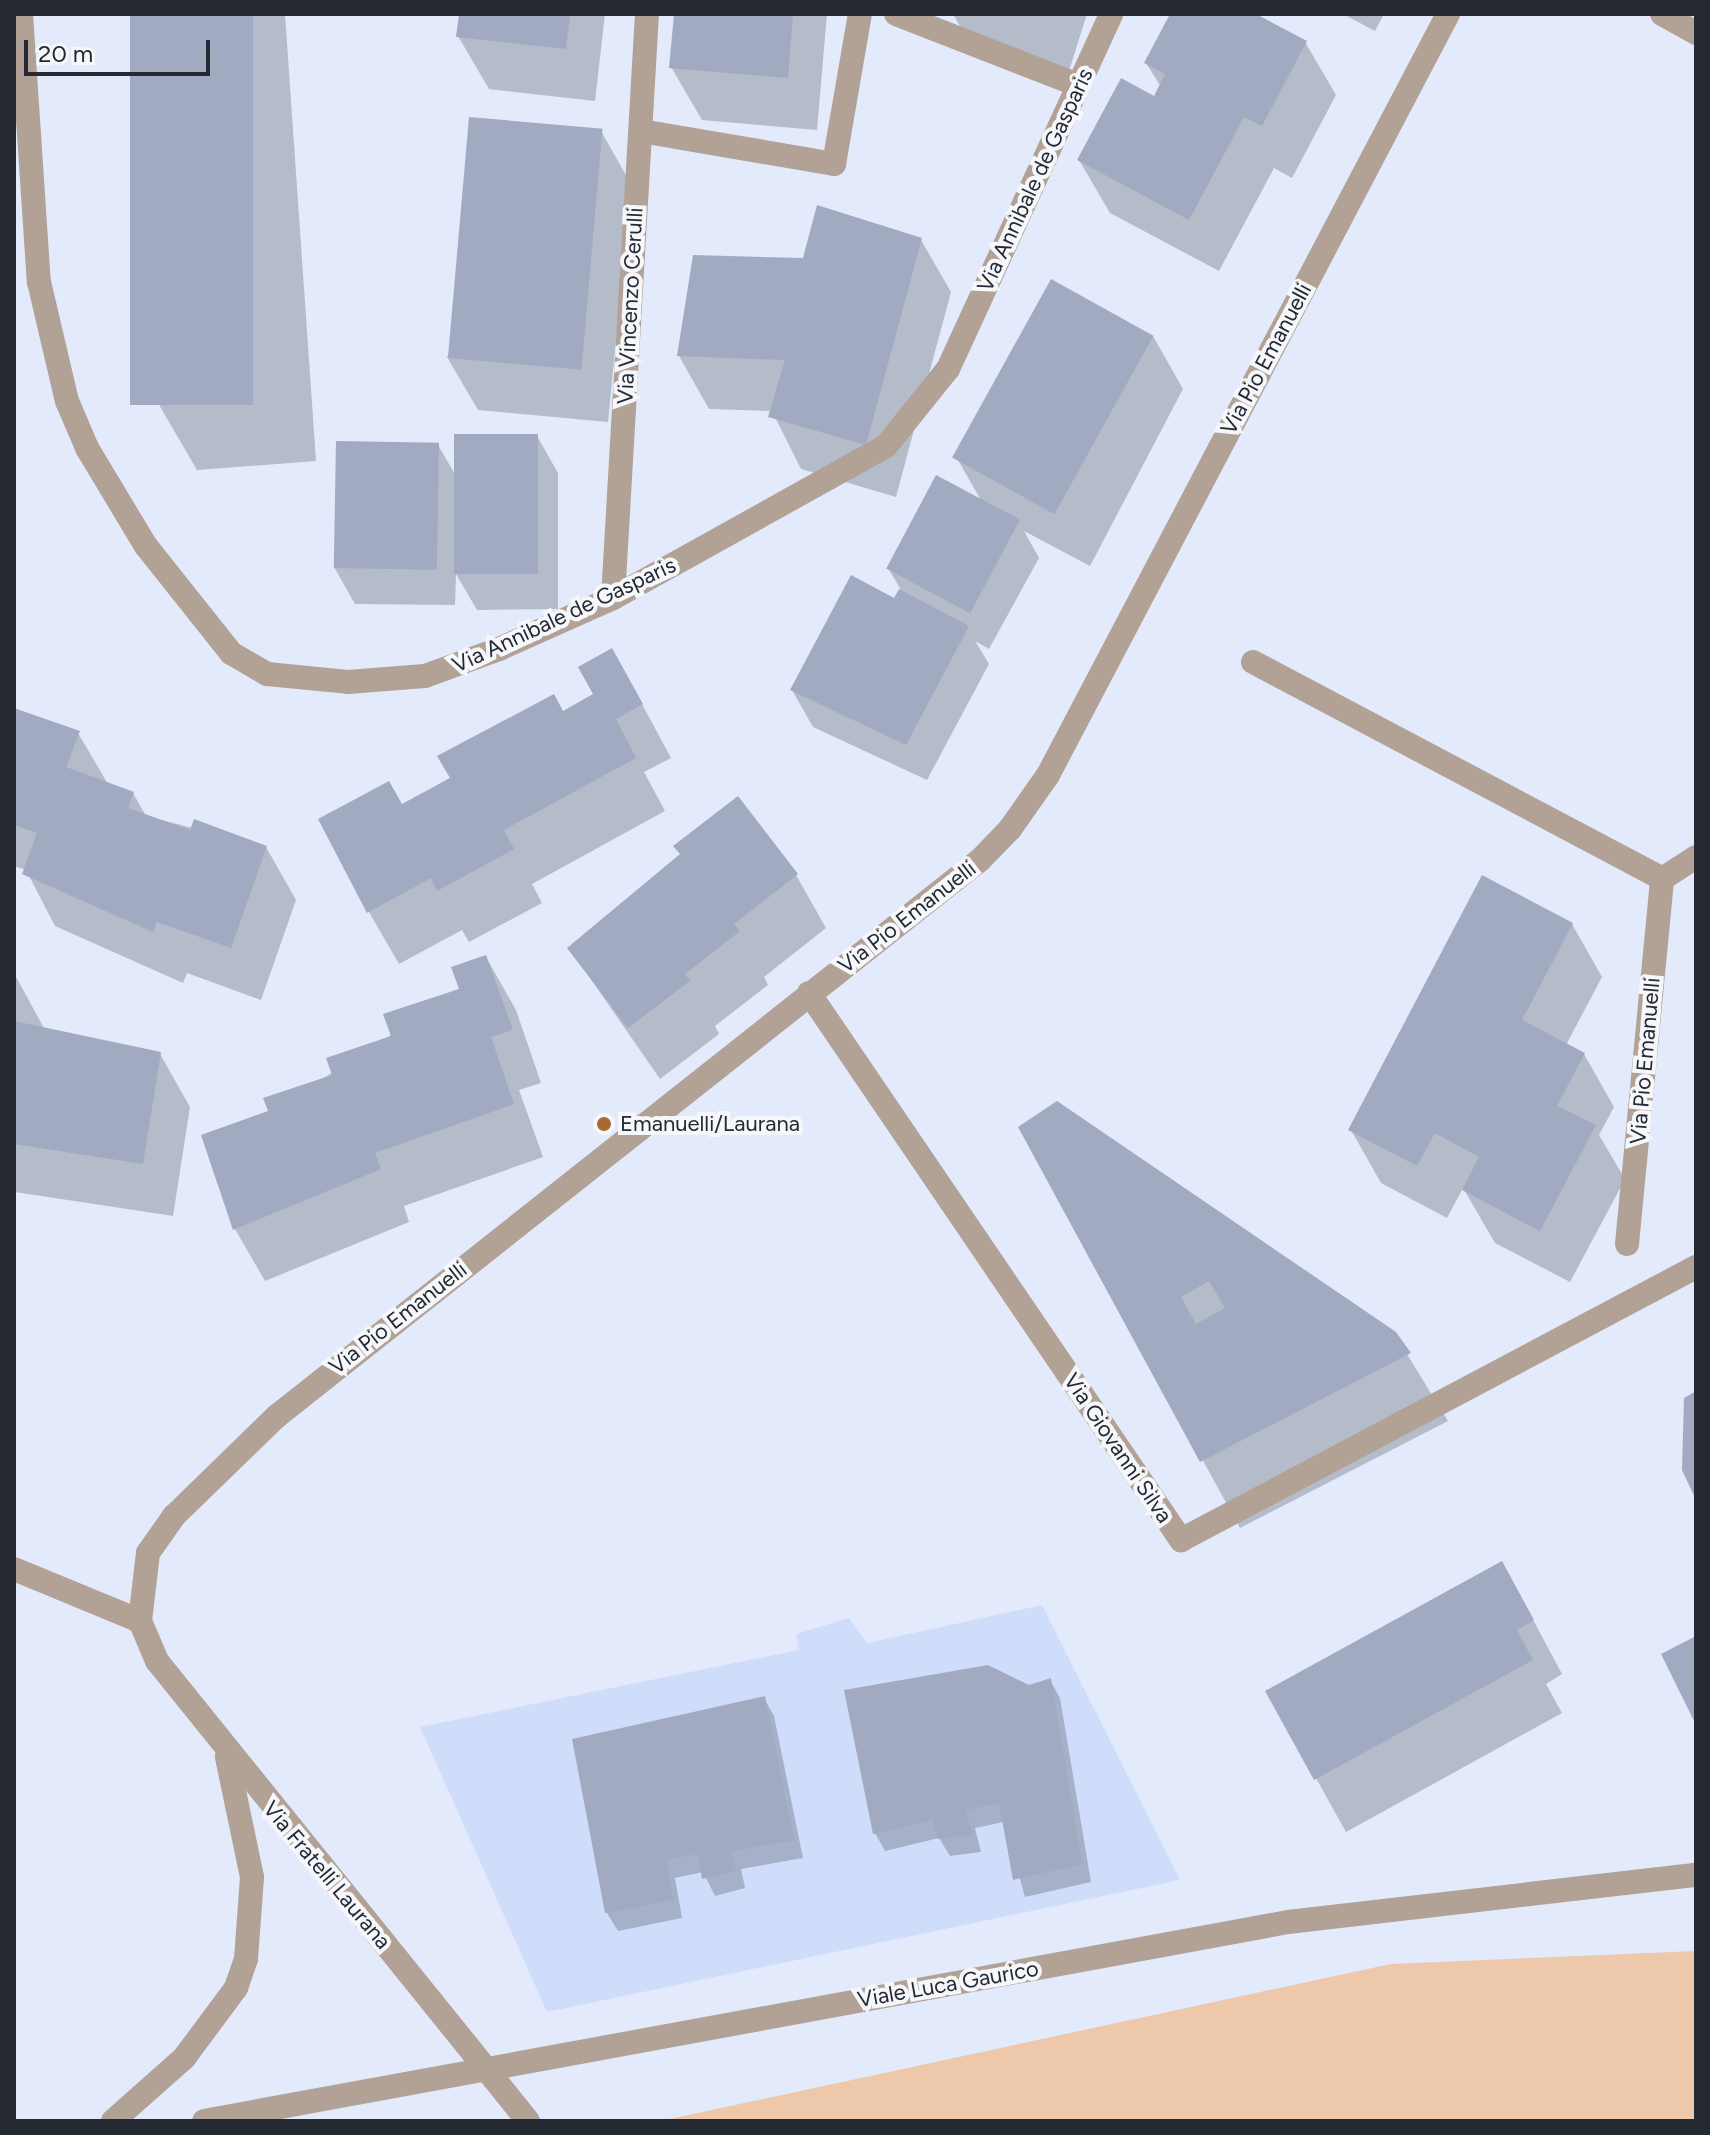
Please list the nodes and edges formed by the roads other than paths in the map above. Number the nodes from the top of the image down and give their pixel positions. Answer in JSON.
{"nodes":[{"id":1,"x":21,"y":14,"type":"edge"},
{"id":2,"x":647,"y":14,"type":"edge"},
{"id":3,"x":860,"y":14,"type":"edge"},
{"id":4,"x":896,"y":14,"type":"edge"},
{"id":5,"x":1111,"y":14,"type":"edge"},
{"id":6,"x":1448,"y":14,"type":"edge"},
{"id":7,"x":1662,"y":14,"type":"edge"},
{"id":8,"x":1696,"y":33,"type":"edge"},
{"id":9,"x":1078,"y":85,"type":"junction"},
{"id":10,"x":641,"y":131,"type":"junction"},
{"id":11,"x":613,"y":598,"type":"junction"},
{"id":12,"x":1253,"y":662,"type":"dead end"},
{"id":13,"x":1696,"y":857,"type":"edge"},
{"id":14,"x":1662,"y":879,"type":"junction"},
{"id":15,"x":809,"y":993,"type":"junction"},
{"id":16,"x":1627,"y":1244,"type":"dead end"},
{"id":17,"x":1696,"y":1267,"type":"edge"},
{"id":18,"x":14,"y":1569,"type":"edge"},
{"id":19,"x":140,"y":1621,"type":"junction"},
{"id":20,"x":227,"y":1754,"type":"junction"},
{"id":21,"x":1696,"y":1875,"type":"edge"},
{"id":22,"x":488,"y":2069,"type":"junction"},
{"id":23,"x":113,"y":2121,"type":"edge"},
{"id":24,"x":204,"y":2121,"type":"edge"},
{"id":25,"x":528,"y":2121,"type":"edge"}],
"edges":[{"from":1,"to":11,"type":"street","name":"Via Annibale de Gasparis"},
{"from":2,"to":10,"type":"street","name":"Via Vincenzo Cerulli"},
{"from":3,"to":10,"type":"street"},
{"from":4,"to":9,"type":"street"},
{"from":5,"to":9,"type":"street","name":"Via Annibale de Gasparis"},
{"from":6,"to":15,"type":"street","name":"Via Pio Emanuelli"},
{"from":7,"to":8,"type":"street"},
{"from":9,"to":11,"type":"street","name":"Via Annibale de Gasparis"},
{"from":10,"to":11,"type":"street","name":"Via Vincenzo Cerulli"},
{"from":12,"to":14,"type":"street"},
{"from":13,"to":14,"type":"street"},
{"from":14,"to":16,"type":"street","name":"Via Pio Emanuelli"},
{"from":15,"to":17,"type":"street","name":"Via Giovanni Silva"},
{"from":15,"to":19,"type":"street","name":"Via Pio Emanuelli"},
{"from":18,"to":19,"type":"street"},
{"from":19,"to":20,"type":"street","name":"Via Fratelli Laurana"},
{"from":20,"to":22,"type":"street","name":"Via Fratelli Laurana"},
{"from":20,"to":23,"type":"street"},
{"from":21,"to":22,"type":"street","name":"Viale Luca Gaurico"},
{"from":22,"to":24,"type":"street","name":"Viale Luca Gaurico"},
{"from":22,"to":25,"type":"street","name":"Via Fratelli Laurana"}]}
